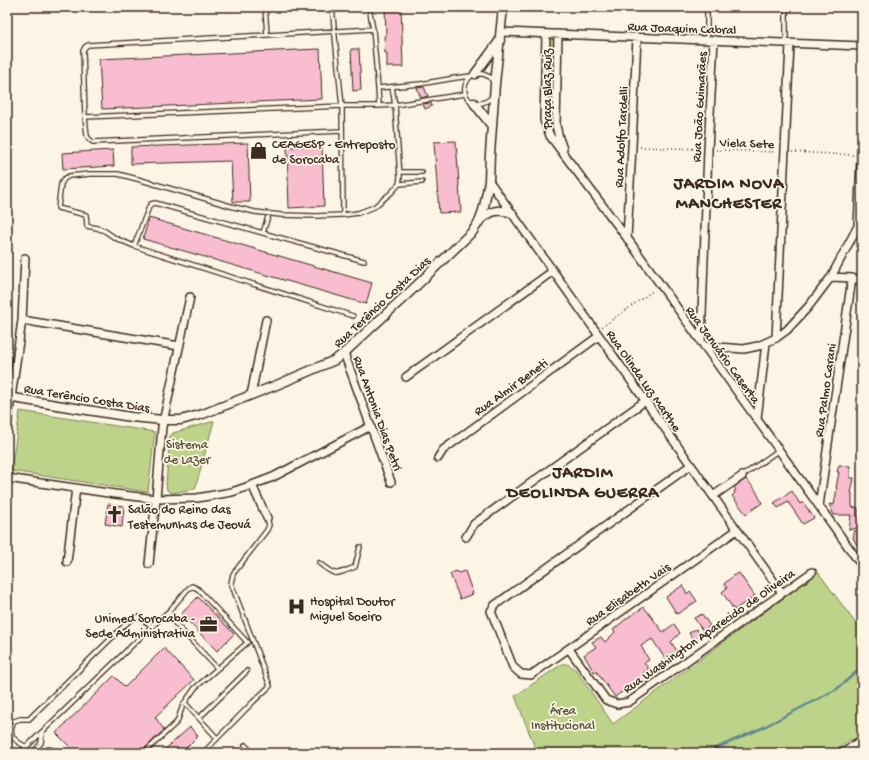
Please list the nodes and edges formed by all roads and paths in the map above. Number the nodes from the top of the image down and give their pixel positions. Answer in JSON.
{"nodes":[{"id":1,"x":265,"y":7,"type":"edge"},
{"id":2,"x":332,"y":7,"type":"edge"},
{"id":3,"x":369,"y":7,"type":"edge"},
{"id":4,"x":503,"y":7,"type":"edge"},
{"id":5,"x":707,"y":7,"type":"edge"},
{"id":6,"x":786,"y":7,"type":"edge"},
{"id":7,"x":373,"y":29,"type":"junction"},
{"id":8,"x":334,"y":31,"type":"junction"},
{"id":9,"x":267,"y":34,"type":"junction"},
{"id":10,"x":546,"y":34,"type":"junction"},
{"id":11,"x":558,"y":34,"type":"junction"},
{"id":12,"x":500,"y":36,"type":"junction"},
{"id":13,"x":637,"y":37,"type":"junction"},
{"id":14,"x":710,"y":40,"type":"junction"},
{"id":15,"x":788,"y":44,"type":"junction"},
{"id":16,"x":862,"y":46,"type":"edge"},
{"id":17,"x":473,"y":75,"type":"junction"},
{"id":18,"x":495,"y":84,"type":"junction"},
{"id":19,"x":392,"y":87,"type":"junction"},
{"id":20,"x":378,"y":88,"type":"junction"},
{"id":21,"x":465,"y":94,"type":"junction"},
{"id":22,"x":494,"y":96,"type":"junction"},
{"id":23,"x":474,"y":103,"type":"junction"},
{"id":24,"x":395,"y":105,"type":"junction"},
{"id":25,"x":342,"y":106,"type":"junction"},
{"id":26,"x":379,"y":106,"type":"junction"},
{"id":27,"x":85,"y":117,"type":"junction"},
{"id":28,"x":492,"y":126,"type":"junction"},
{"id":29,"x":342,"y":130,"type":"junction"},
{"id":30,"x":862,"y":136,"type":"edge"},
{"id":31,"x":632,"y":147,"type":"junction"},
{"id":32,"x":708,"y":150,"type":"junction"},
{"id":33,"x":784,"y":152,"type":"junction"},
{"id":34,"x":861,"y":156,"type":"edge"},
{"id":35,"x":566,"y":157,"type":"junction"},
{"id":36,"x":400,"y":172,"type":"junction"},
{"id":37,"x":422,"y":172,"type":"dead end"},
{"id":38,"x":489,"y":181,"type":"junction"},
{"id":39,"x":422,"y":182,"type":"dead end"},
{"id":40,"x":398,"y":184,"type":"junction"},
{"id":41,"x":269,"y":213,"type":"junction"},
{"id":42,"x":512,"y":213,"type":"junction"},
{"id":43,"x":343,"y":215,"type":"junction"},
{"id":44,"x":480,"y":220,"type":"junction"},
{"id":45,"x":860,"y":224,"type":"edge"},
{"id":46,"x":263,"y":233,"type":"junction"},
{"id":47,"x":627,"y":238,"type":"junction"},
{"id":48,"x":134,"y":246,"type":"junction"},
{"id":49,"x":25,"y":258,"type":"dead end"},
{"id":50,"x":364,"y":261,"type":"dead end"},
{"id":51,"x":553,"y":271,"type":"junction"},
{"id":52,"x":831,"y":277,"type":"junction"},
{"id":53,"x":852,"y":278,"type":"junction"},
{"id":54,"x":862,"y":281,"type":"edge"},
{"id":55,"x":660,"y":285,"type":"junction"},
{"id":56,"x":190,"y":297,"type":"dead end"},
{"id":57,"x":353,"y":316,"type":"dead end"},
{"id":58,"x":22,"y":320,"type":"junction"},
{"id":59,"x":266,"y":320,"type":"dead end"},
{"id":60,"x":597,"y":334,"type":"junction"},
{"id":61,"x":776,"y":338,"type":"junction"},
{"id":62,"x":766,"y":343,"type":"junction"},
{"id":63,"x":703,"y":344,"type":"junction"},
{"id":64,"x":179,"y":346,"type":"junction"},
{"id":65,"x":344,"y":353,"type":"junction"},
{"id":66,"x":406,"y":377,"type":"dead end"},
{"id":67,"x":251,"y":395,"type":"junction"},
{"id":68,"x":9,"y":397,"type":"edge"},
{"id":69,"x":645,"y":401,"type":"junction"},
{"id":70,"x":757,"y":419,"type":"junction"},
{"id":71,"x":163,"y":420,"type":"junction"},
{"id":72,"x":7,"y":426,"type":"edge"},
{"id":73,"x":371,"y":426,"type":"junction"},
{"id":74,"x":779,"y":450,"type":"junction"},
{"id":75,"x":438,"y":458,"type":"dead end"},
{"id":76,"x":691,"y":465,"type":"junction"},
{"id":77,"x":742,"y":476,"type":"joint"},
{"id":78,"x":7,"y":478,"type":"edge"},
{"id":79,"x":391,"y":482,"type":"dead end"},
{"id":80,"x":252,"y":485,"type":"junction"},
{"id":81,"x":76,"y":488,"type":"junction"},
{"id":82,"x":713,"y":496,"type":"junction"},
{"id":83,"x":156,"y":499,"type":"junction"},
{"id":84,"x":819,"y":506,"type":"junction"},
{"id":85,"x":267,"y":518,"type":"joint"},
{"id":86,"x":737,"y":530,"type":"junction"},
{"id":87,"x":466,"y":536,"type":"dead end"},
{"id":88,"x":360,"y":547,"type":"dead end"},
{"id":89,"x":68,"y":562,"type":"dead end"},
{"id":90,"x":319,"y":563,"type":"dead end"},
{"id":91,"x":148,"y":564,"type":"dead end"},
{"id":92,"x":862,"y":566,"type":"edge"},
{"id":93,"x":812,"y":572,"type":"dead end"},
{"id":94,"x":782,"y":593,"type":"junction"},
{"id":95,"x":170,"y":610,"type":"junction"},
{"id":96,"x":152,"y":626,"type":"junction"},
{"id":97,"x":252,"y":638,"type":"junction"},
{"id":98,"x":247,"y":642,"type":"junction"},
{"id":99,"x":569,"y":648,"type":"junction"},
{"id":100,"x":217,"y":668,"type":"junction"},
{"id":101,"x":247,"y":671,"type":"dead end"},
{"id":102,"x":185,"y":703,"type":"junction"},
{"id":103,"x":199,"y":718,"type":"junction"},
{"id":104,"x":42,"y":733,"type":"junction"},
{"id":105,"x":217,"y":738,"type":"junction"},
{"id":106,"x":862,"y":742,"type":"edge"},
{"id":107,"x":245,"y":745,"type":"dead end"},
{"id":108,"x":27,"y":747,"type":"junction"},
{"id":109,"x":20,"y":753,"type":"edge"},
{"id":110,"x":33,"y":753,"type":"edge"},
{"id":111,"x":42,"y":753,"type":"edge"},
{"id":112,"x":56,"y":753,"type":"edge"},
{"id":113,"x":144,"y":753,"type":"edge"},
{"id":114,"x":203,"y":753,"type":"edge"},
{"id":115,"x":253,"y":753,"type":"edge"},
{"id":116,"x":843,"y":753,"type":"edge"}],
"edges":[{"from":1,"to":9,"type":"lane"},
{"from":2,"to":8,"type":"lane"},
{"from":3,"to":7,"type":"lane"},
{"from":4,"to":12,"type":"street","name":"Rua Terêncio Costa Dias"},
{"from":5,"to":14,"type":"lane","name":"Rua João Guimarães"},
{"from":6,"to":15,"type":"lane"},
{"from":7,"to":8,"type":"lane"},
{"from":7,"to":20,"type":"lane"},
{"from":8,"to":9,"type":"lane"},
{"from":8,"to":25,"type":"lane"},
{"from":9,"to":27,"type":"lane"},
{"from":10,"to":11,"type":"street","name":"Rua Joaquim Cabral"},
{"from":10,"to":12,"type":"street","name":"Rua Joaquim Cabral"},
{"from":10,"to":35,"type":"street","name":"Praça Blaz Ruiz"},
{"from":11,"to":13,"type":"street","name":"Rua Joaquim Cabral"},
{"from":11,"to":35,"type":"street","name":"Praça Blaz Ruiz"},
{"from":12,"to":17,"type":"street"},
{"from":12,"to":18,"type":"street","name":"Rua Terêncio Costa Dias"},
{"from":13,"to":14,"type":"street","name":"Rua Joaquim Cabral"},
{"from":13,"to":31,"type":"street","name":"Rua Adolfo Tardelli"},
{"from":14,"to":15,"type":"street","name":"Rua Joaquim Cabral"},
{"from":14,"to":32,"type":"street","name":"Rua João Guimarães"},
{"from":15,"to":16,"type":"street","name":"Rua Joaquim Cabral"},
{"from":15,"to":33,"type":"street"},
{"from":17,"to":18,"type":"lane"},
{"from":17,"to":19,"type":"lane"},
{"from":17,"to":21,"type":"lane"},
{"from":18,"to":22,"type":"street","name":"Rua Terêncio Costa Dias"},
{"from":19,"to":20,"type":"lane"},
{"from":19,"to":24,"type":"lane"},
{"from":20,"to":26,"type":"lane"},
{"from":21,"to":23,"type":"lane"},
{"from":21,"to":24,"type":"lane"},
{"from":22,"to":23,"type":"lane"},
{"from":22,"to":28,"type":"street","name":"Rua Terêncio Costa Dias"},
{"from":23,"to":28,"type":"street"},
{"from":24,"to":26,"type":"lane"},
{"from":24,"to":36,"type":"lane"},
{"from":25,"to":26,"type":"lane"},
{"from":25,"to":27,"type":"lane"},
{"from":25,"to":29,"type":"lane"},
{"from":27,"to":29,"type":"lane"},
{"from":28,"to":38,"type":"street","name":"Rua Terêncio Costa Dias"},
{"from":29,"to":43,"type":"lane"},
{"from":30,"to":34,"type":"street"},
{"from":31,"to":32,"type":"path","name":"Viela Sete"},
{"from":31,"to":47,"type":"street","name":"Rua Adolfo Tardelli"},
{"from":32,"to":33,"type":"path","name":"Viela Sete"},
{"from":32,"to":63,"type":"street","name":"Rua João Guimarães"},
{"from":33,"to":34,"type":"path","name":"Viela Sete"},
{"from":33,"to":61,"type":"street"},
{"from":34,"to":45,"type":"street"},
{"from":35,"to":47,"type":"street","name":"Rua Januário Caserta"},
{"from":36,"to":37,"type":"lane"},
{"from":36,"to":40,"type":"lane"},
{"from":38,"to":42,"type":"street","name":"Rua Olinda Luz Marthe"},
{"from":38,"to":44,"type":"street","name":"Rua Terêncio Costa Dias"},
{"from":39,"to":40,"type":"lane"},
{"from":40,"to":43,"type":"lane"},
{"from":41,"to":43,"type":"lane"},
{"from":41,"to":46,"type":"lane"},
{"from":41,"to":48,"type":"lane"},
{"from":42,"to":44,"type":"street"},
{"from":42,"to":51,"type":"street","name":"Rua Olinda Luz Marthe"},
{"from":44,"to":65,"type":"street","name":"Rua Terêncio Costa Dias"},
{"from":45,"to":52,"type":"street"},
{"from":46,"to":48,"type":"lane"},
{"from":46,"to":50,"type":"lane"},
{"from":47,"to":55,"type":"street","name":"Rua Januário Caserta"},
{"from":48,"to":57,"type":"lane"},
{"from":49,"to":58,"type":"street"},
{"from":51,"to":60,"type":"street","name":"Rua Olinda Luz Marthe"},
{"from":51,"to":66,"type":"street"},
{"from":52,"to":53,"type":"street"},
{"from":52,"to":61,"type":"street"},
{"from":53,"to":54,"type":"street"},
{"from":53,"to":84,"type":"street","name":"Rua Palmo Carani"},
{"from":55,"to":60,"type":"path"},
{"from":55,"to":63,"type":"street","name":"Rua Januário Caserta"},
{"from":56,"to":64,"type":"street"},
{"from":58,"to":64,"type":"street"},
{"from":58,"to":68,"type":"street"},
{"from":59,"to":67,"type":"street"},
{"from":60,"to":69,"type":"street","name":"Rua Olinda Luz Marthe"},
{"from":60,"to":75,"type":"street","name":"Rua Almir Beneti"},
{"from":61,"to":62,"type":"street"},
{"from":62,"to":63,"type":"street"},
{"from":62,"to":70,"type":"street"},
{"from":63,"to":70,"type":"street","name":"Rua Januário Caserta"},
{"from":64,"to":71,"type":"street"},
{"from":65,"to":67,"type":"street","name":"Rua Terêncio Costa Dias"},
{"from":65,"to":73,"type":"street","name":"Rua Antonia Dias Petri"},
{"from":67,"to":71,"type":"street","name":"Rua Terêncio Costa Dias"},
{"from":68,"to":71,"type":"street","name":"Rua Terêncio Costa Dias"},
{"from":68,"to":72,"type":"street"},
{"from":69,"to":76,"type":"street","name":"Rua Olinda Luz Marthe"},
{"from":69,"to":87,"type":"street"},
{"from":70,"to":74,"type":"street","name":"Rua Januário Caserta"},
{"from":71,"to":83,"type":"street"},
{"from":73,"to":79,"type":"street","name":"Rua Antonia Dias Petri"},
{"from":73,"to":80,"type":"street"},
{"from":74,"to":77,"type":"lane"},
{"from":74,"to":84,"type":"street","name":"Rua Januário Caserta"},
{"from":76,"to":82,"type":"street","name":"Rua Olinda Luz Marthe"},
{"from":76,"to":99,"type":"street","name":"Rua Elisabeth Vais"},
{"from":77,"to":82,"type":"street"},
{"from":78,"to":81,"type":"street"},
{"from":80,"to":83,"type":"street"},
{"from":80,"to":85,"type":"street"},
{"from":81,"to":83,"type":"street"},
{"from":81,"to":89,"type":"street"},
{"from":82,"to":86,"type":"street","name":"Rua Olinda Luz Marthe"},
{"from":83,"to":91,"type":"street"},
{"from":84,"to":92,"type":"street","name":"Rua Januário Caserta"},
{"from":85,"to":97,"type":"lane"},
{"from":86,"to":94,"type":"street","name":"Rua Olinda Luz Marthe"},
{"from":86,"to":99,"type":"street","name":"Rua Elisabeth Vais"},
{"from":88,"to":90,"type":"lane"},
{"from":93,"to":94,"type":"street","name":"Rua Washington Aparecido de Oliveira"},
{"from":94,"to":99,"type":"street","name":"Rua Washington Aparecido de Oliveira"},
{"from":95,"to":96,"type":"lane"},
{"from":95,"to":98,"type":"lane"},
{"from":95,"to":100,"type":"lane"},
{"from":96,"to":104,"type":"lane"},
{"from":96,"to":108,"type":"lane"},
{"from":97,"to":98,"type":"lane"},
{"from":97,"to":105,"type":"lane"},
{"from":98,"to":100,"type":"lane"},
{"from":100,"to":102,"type":"lane"},
{"from":101,"to":103,"type":"lane"},
{"from":102,"to":103,"type":"lane"},
{"from":102,"to":113,"type":"lane"},
{"from":103,"to":105,"type":"lane"},
{"from":104,"to":108,"type":"lane"},
{"from":104,"to":110,"type":"lane"},
{"from":105,"to":114,"type":"lane"},
{"from":106,"to":116,"type":"street"},
{"from":107,"to":115,"type":"lane"},
{"from":108,"to":109,"type":"lane"},
{"from":111,"to":112,"type":"lane"}]}
